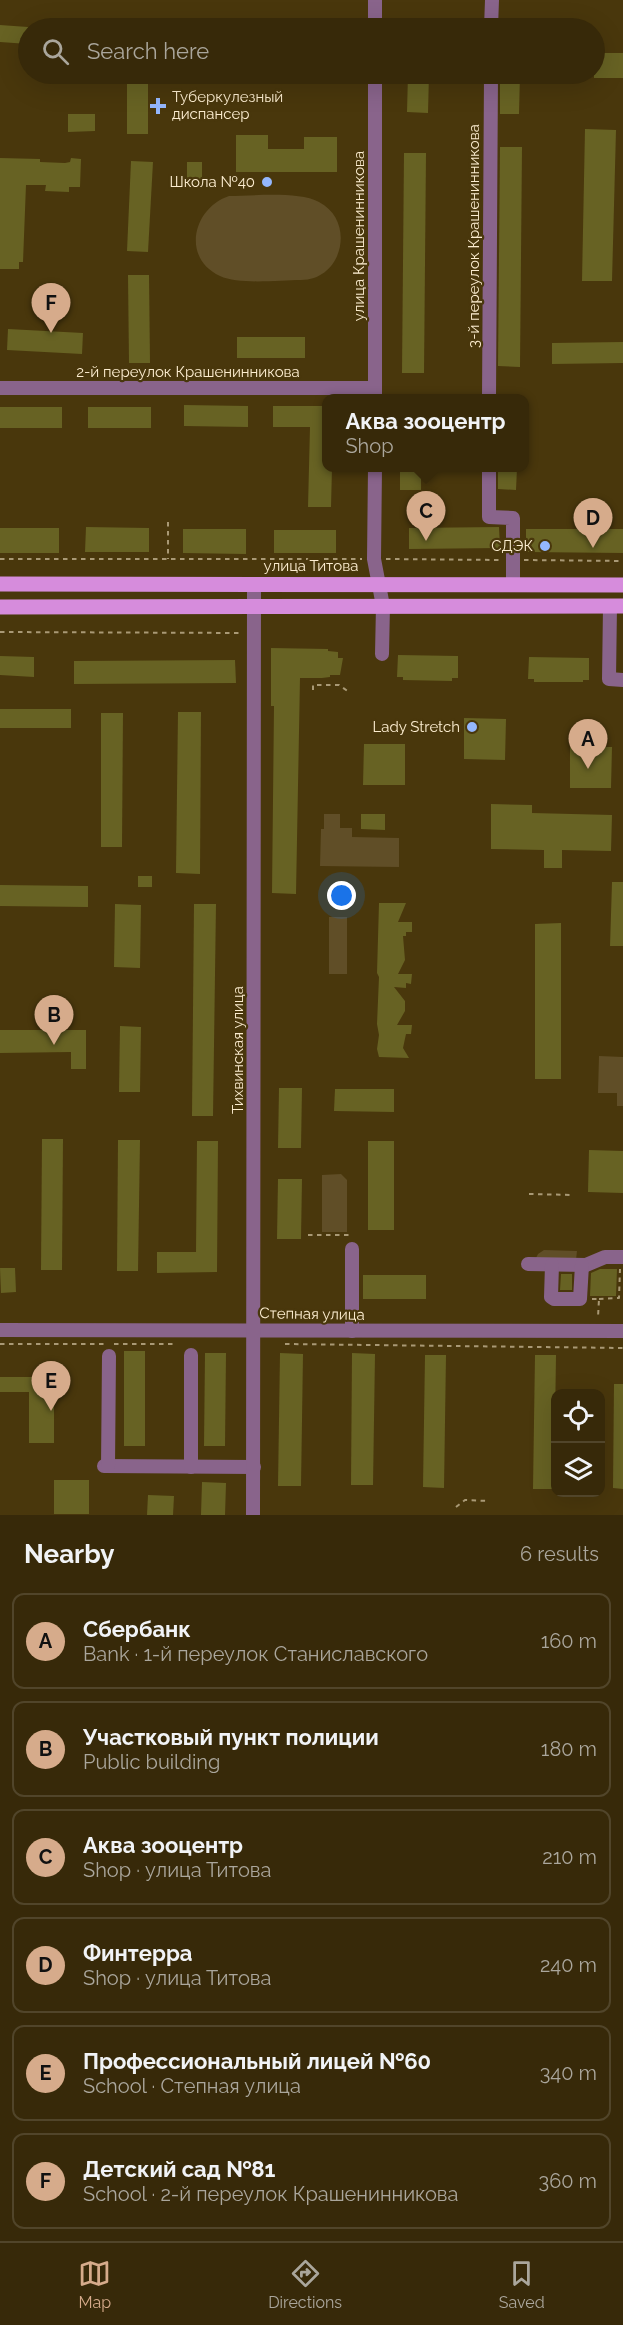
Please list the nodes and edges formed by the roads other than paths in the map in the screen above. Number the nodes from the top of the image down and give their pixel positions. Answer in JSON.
{"nodes":[{"id":1,"x":375,"y":0,"type":"edge"},
{"id":2,"x":492,"y":0,"type":"edge"},
{"id":3,"x":375,"y":18,"type":"edge"},
{"id":4,"x":492,"y":18,"type":"edge"},
{"id":5,"x":375,"y":84,"type":"edge"},
{"id":6,"x":491,"y":84,"type":"edge"},
{"id":7,"x":0,"y":388,"type":"edge"},
{"id":8,"x":375,"y":393,"type":"edge"},
{"id":9,"x":489,"y":394,"type":"edge"},
{"id":10,"x":375,"y":472,"type":"edge"},
{"id":11,"x":489,"y":472,"type":"edge"},
{"id":12,"x":0,"y":584,"type":"edge"},
{"id":13,"x":254,"y":584,"type":"junction"},
{"id":14,"x":379,"y":584,"type":"junction"},
{"id":15,"x":513,"y":584,"type":"junction"},
{"id":16,"x":623,"y":585,"type":"edge"},
{"id":17,"x":254,"y":605,"type":"junction"},
{"id":18,"x":383,"y":606,"type":"junction"},
{"id":19,"x":616,"y":606,"type":"edge"},
{"id":20,"x":0,"y":607,"type":"edge"},
{"id":21,"x":382,"y":654,"type":"dead end"},
{"id":22,"x":623,"y":680,"type":"edge"},
{"id":23,"x":352,"y":1249,"type":"dead end"},
{"id":24,"x":622,"y":1257,"type":"edge"},
{"id":25,"x":528,"y":1264,"type":"dead end"},
{"id":26,"x":552,"y":1265,"type":"junction"},
{"id":27,"x":582,"y":1265,"type":"junction"},
{"id":28,"x":0,"y":1330,"type":"edge"},
{"id":29,"x":254,"y":1330,"type":"junction"},
{"id":30,"x":352,"y":1331,"type":"junction"},
{"id":31,"x":623,"y":1331,"type":"edge"},
{"id":32,"x":191,"y":1355,"type":"dead end"},
{"id":33,"x":109,"y":1356,"type":"dead end"},
{"id":34,"x":191,"y":1467,"type":"junction"},
{"id":35,"x":254,"y":1467,"type":"junction"},
{"id":36,"x":253,"y":1515,"type":"edge"}],
"edges":[{"from":1,"to":3,"type":"street"},
{"from":2,"to":4,"type":"street"},
{"from":5,"to":8,"type":"street","name":"улица Крашенинникова"},
{"from":6,"to":9,"type":"street","name":"3-й переулок Крашенинникова"},
{"from":7,"to":8,"type":"street","name":"2-й переулок Крашенинникова"},
{"from":10,"to":14,"type":"street"},
{"from":11,"to":15,"type":"street"},
{"from":12,"to":13,"type":"main road","name":"улица Титова"},
{"from":13,"to":14,"type":"main road","name":"улица Титова"},
{"from":13,"to":17,"type":"street","name":"Тихвинская улица"},
{"from":14,"to":15,"type":"main road","name":"улица Титова"},
{"from":14,"to":18,"type":"street"},
{"from":15,"to":16,"type":"main road","name":"улица Титова"},
{"from":17,"to":18,"type":"main road"},
{"from":17,"to":20,"type":"main road"},
{"from":17,"to":29,"type":"street","name":"Тихвинская улица"},
{"from":18,"to":19,"type":"main road"},
{"from":18,"to":21,"type":"street"},
{"from":19,"to":22,"type":"street"},
{"from":23,"to":30,"type":"street"},
{"from":24,"to":27,"type":"street"},
{"from":25,"to":26,"type":"street"},
{"from":26,"to":27,"type":"street"},
{"from":26,"to":27,"type":"street"},
{"from":28,"to":29,"type":"street","name":"Степная улица"},
{"from":29,"to":30,"type":"street","name":"Степная улица"},
{"from":29,"to":35,"type":"street","name":"Тихвинская улица"},
{"from":30,"to":31,"type":"street","name":"Степная улица"},
{"from":32,"to":34,"type":"street"},
{"from":33,"to":34,"type":"street"},
{"from":34,"to":35,"type":"street"},
{"from":35,"to":36,"type":"street","name":"Тихвинская улица"}]}
